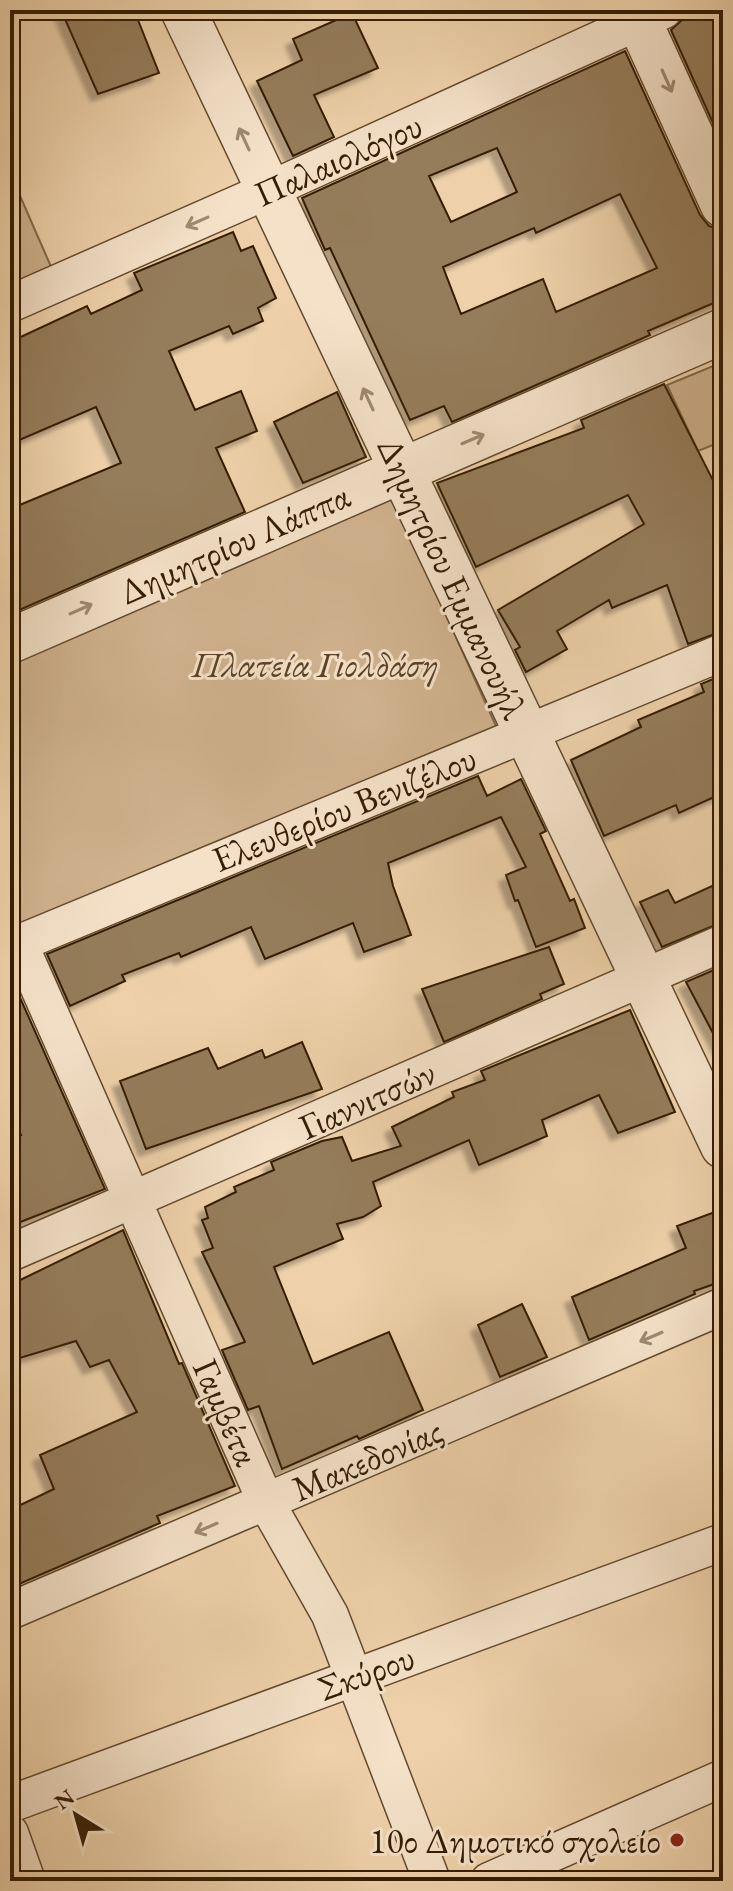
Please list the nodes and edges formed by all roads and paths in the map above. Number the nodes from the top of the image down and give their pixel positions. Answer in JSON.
{"nodes":[{"id":1,"x":183,"y":10,"type":"edge"},
{"id":2,"x":646,"y":14,"type":"edge"},
{"id":3,"x":269,"y":190,"type":"junction"},
{"id":4,"x":723,"y":205,"type":"edge"},
{"id":5,"x":10,"y":304,"type":"edge"},
{"id":6,"x":723,"y":331,"type":"edge"},
{"id":7,"x":402,"y":470,"type":"junction"},
{"id":8,"x":10,"y":641,"type":"edge"},
{"id":9,"x":723,"y":652,"type":"edge"},
{"id":10,"x":527,"y":733,"type":"junction"},
{"id":11,"x":723,"y":943,"type":"edge"},
{"id":12,"x":15,"y":945,"type":"edge"},
{"id":13,"x":643,"y":978,"type":"junction"},
{"id":14,"x":723,"y":1146,"type":"edge"},
{"id":15,"x":133,"y":1201,"type":"junction"},
{"id":16,"x":10,"y":1253,"type":"edge"},
{"id":17,"x":723,"y":1306,"type":"edge"},
{"id":18,"x":266,"y":1502,"type":"junction"},
{"id":19,"x":723,"y":1542,"type":"edge"},
{"id":20,"x":10,"y":1611,"type":"edge"},
{"id":21,"x":354,"y":1677,"type":"junction"},
{"id":22,"x":723,"y":1778,"type":"edge"},
{"id":23,"x":10,"y":1804,"type":"edge"},
{"id":24,"x":10,"y":1833,"type":"edge"},
{"id":25,"x":27,"y":1881,"type":"edge"},
{"id":26,"x":432,"y":1881,"type":"edge"},
{"id":27,"x":489,"y":1881,"type":"edge"}],
"edges":[{"from":3,"to":1,"type":"street","name":"Δημητρίου Εμμανουήλ","one_way":true},
{"from":2,"to":3,"type":"street","name":"Παλαιολόγου"},
{"from":2,"to":4,"type":"street","one_way":true},
{"from":3,"to":5,"type":"street","name":"Παλαιολόγου","one_way":true},
{"from":7,"to":3,"type":"street","name":"Δημητρίου Εμμανουήλ","one_way":true},
{"from":7,"to":6,"type":"street","name":"Δημητρίου Λάππα","one_way":true},
{"from":8,"to":7,"type":"street","name":"Δημητρίου Λάππα","one_way":true},
{"from":7,"to":10,"type":"street","name":"Δημητρίου Εμμανουήλ"},
{"from":9,"to":10,"type":"street","name":"Ελευθερίου Βενιζέλου"},
{"from":10,"to":12,"type":"street","name":"Ελευθερίου Βενιζέλου"},
{"from":10,"to":13,"type":"street","name":"Δημητρίου Εμμανουήλ"},
{"from":11,"to":13,"type":"street","name":"Γιαννιτσών"},
{"from":12,"to":15,"type":"street","name":"Γαμβέτα"},
{"from":13,"to":14,"type":"street","name":"Δημητρίου Εμμανουήλ"},
{"from":13,"to":15,"type":"street","name":"Γιαννιτσών"},
{"from":15,"to":16,"type":"street","name":"Γιαννιτσών"},
{"from":15,"to":18,"type":"street","name":"Γαμβέτα"},
{"from":17,"to":18,"type":"street","name":"Μακεδονίας","one_way":true},
{"from":18,"to":20,"type":"street","name":"Μακεδονίας","one_way":true},
{"from":18,"to":21,"type":"street","name":"Γαμβέτα"},
{"from":19,"to":21,"type":"street","name":"Σκύρου"},
{"from":21,"to":23,"type":"street","name":"Σκύρου"},
{"from":21,"to":26,"type":"street","name":"Γαμβέτα"},
{"from":22,"to":27,"type":"street"},
{"from":24,"to":25,"type":"street"}]}
